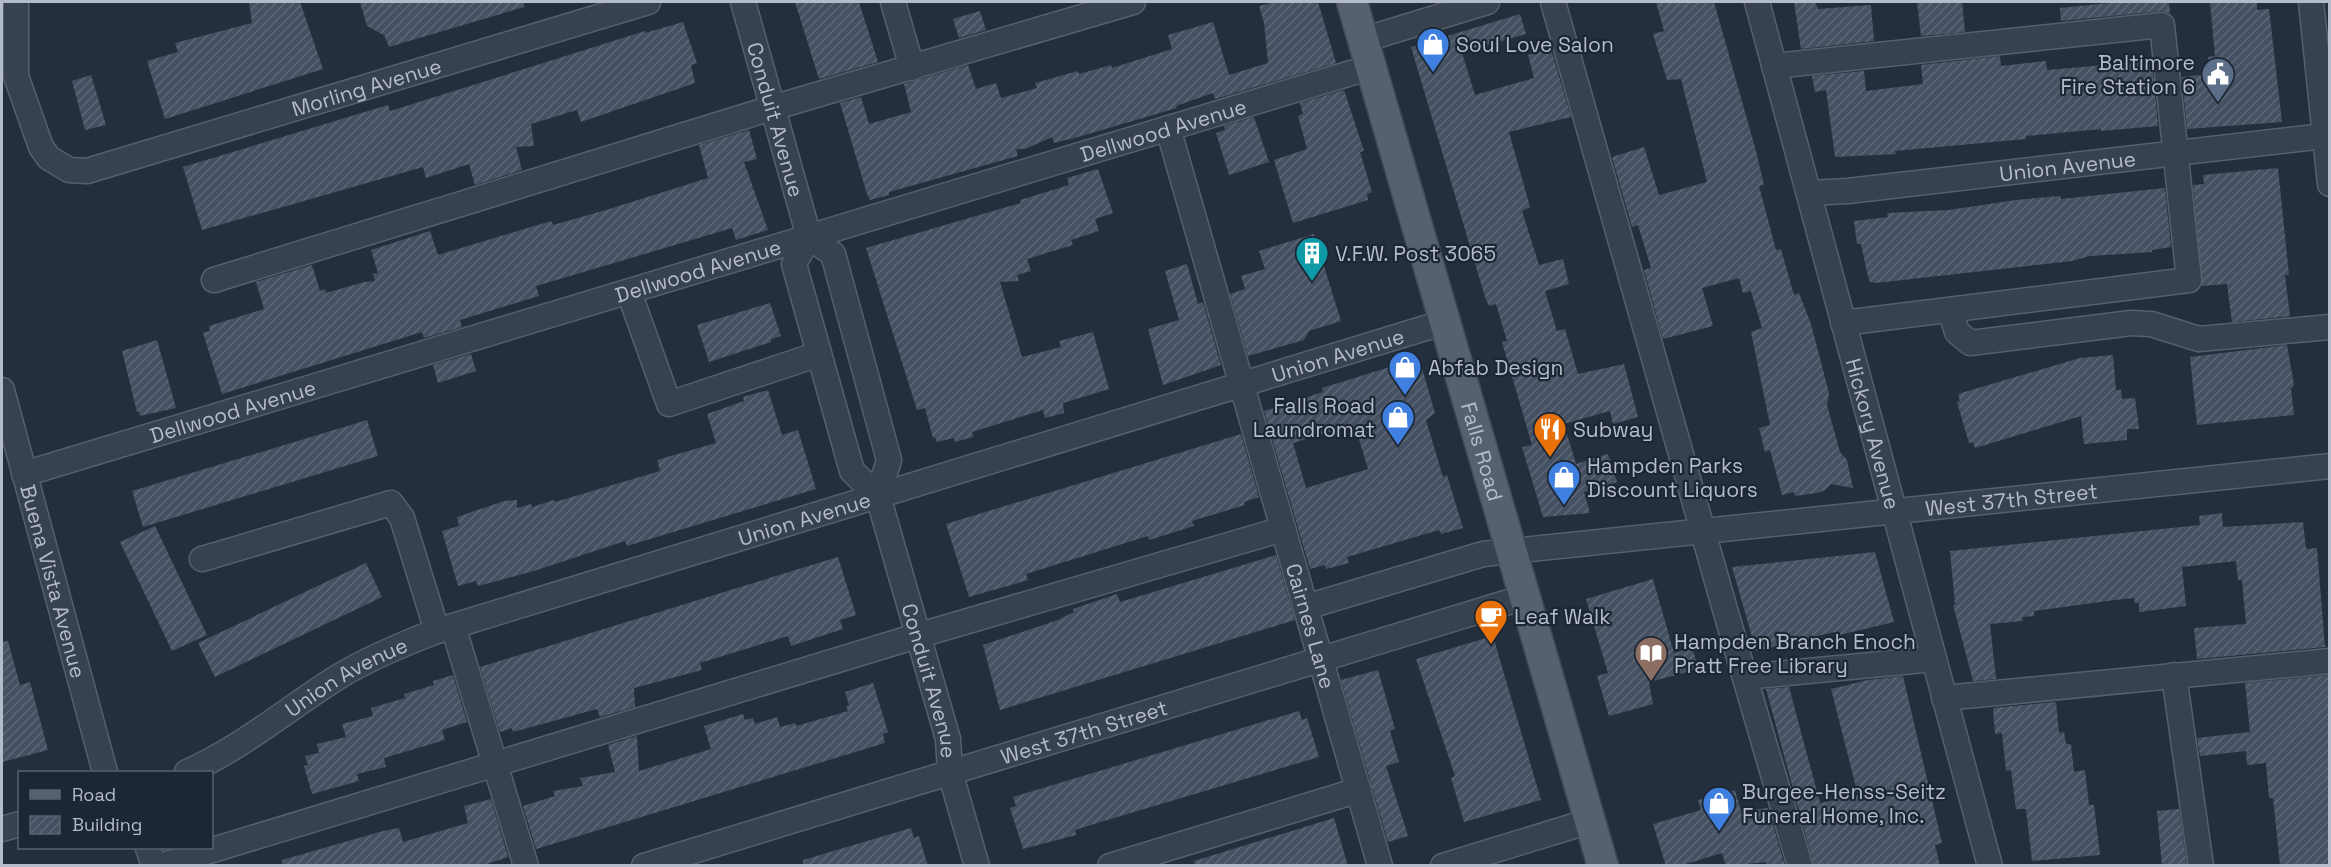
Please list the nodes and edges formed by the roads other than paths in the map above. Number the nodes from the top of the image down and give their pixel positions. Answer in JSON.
{"nodes":[{"id":1,"x":16,"y":2,"type":"edge"},
{"id":2,"x":648,"y":2,"type":"edge"},
{"id":3,"x":743,"y":2,"type":"edge"},
{"id":4,"x":893,"y":2,"type":"edge"},
{"id":5,"x":1133,"y":2,"type":"edge"},
{"id":6,"x":1352,"y":2,"type":"edge"},
{"id":7,"x":1487,"y":2,"type":"edge"},
{"id":8,"x":1553,"y":2,"type":"edge"},
{"id":9,"x":1757,"y":2,"type":"edge"},
{"id":10,"x":2310,"y":2,"type":"edge"},
{"id":11,"x":1367,"y":53,"type":"junction"},
{"id":12,"x":1774,"y":66,"type":"junction"},
{"id":13,"x":912,"y":68,"type":"junction"},
{"id":14,"x":772,"y":108,"type":"junction"},
{"id":15,"x":1168,"y":128,"type":"junction"},
{"id":16,"x":2324,"y":136,"type":"junction"},
{"id":17,"x":2174,"y":153,"type":"junction"},
{"id":18,"x":2330,"y":184,"type":"edge"},
{"id":19,"x":1809,"y":193,"type":"junction"},
{"id":20,"x":809,"y":237,"type":"junction"},
{"id":21,"x":214,"y":280,"type":"dead end"},
{"id":22,"x":628,"y":292,"type":"junction"},
{"id":23,"x":1950,"y":310,"type":"junction"},
{"id":24,"x":1446,"y":321,"type":"junction"},
{"id":25,"x":1843,"y":323,"type":"junction"},
{"id":26,"x":2330,"y":327,"type":"edge"},
{"id":27,"x":819,"y":354,"type":"junction"},
{"id":28,"x":1242,"y":384,"type":"junction"},
{"id":29,"x":2,"y":390,"type":"edge"},
{"id":30,"x":2330,"y":466,"type":"edge"},
{"id":31,"x":24,"y":474,"type":"junction"},
{"id":32,"x":878,"y":496,"type":"junction"},
{"id":33,"x":1894,"y":512,"type":"junction"},
{"id":34,"x":1283,"y":529,"type":"junction"},
{"id":35,"x":1703,"y":531,"type":"junction"},
{"id":36,"x":1512,"y":551,"type":"junction"},
{"id":37,"x":202,"y":559,"type":"dead end"},
{"id":38,"x":1526,"y":597,"type":"junction"},
{"id":39,"x":1306,"y":607,"type":"junction"},
{"id":40,"x":445,"y":628,"type":"junction"},
{"id":41,"x":920,"y":635,"type":"junction"},
{"id":42,"x":1321,"y":659,"type":"junction"},
{"id":43,"x":1934,"y":660,"type":"junction"},
{"id":44,"x":2330,"y":661,"type":"edge"},
{"id":45,"x":2174,"y":675,"type":"junction"},
{"id":46,"x":1744,"y":677,"type":"junction"},
{"id":47,"x":1944,"y":698,"type":"junction"},
{"id":48,"x":497,"y":765,"type":"junction"},
{"id":49,"x":105,"y":771,"type":"edge"},
{"id":50,"x":189,"y":771,"type":"edge"},
{"id":51,"x":950,"y":772,"type":"junction"},
{"id":52,"x":1359,"y":790,"type":"junction"},
{"id":53,"x":1590,"y":821,"type":"junction"},
{"id":54,"x":18,"y":825,"type":"edge"},
{"id":55,"x":2,"y":829,"type":"edge"},
{"id":56,"x":148,"y":849,"type":"edge"},
{"id":57,"x":154,"y":866,"type":"edge"},
{"id":58,"x":160,"y":866,"type":"edge"},
{"id":59,"x":526,"y":866,"type":"edge"},
{"id":60,"x":644,"y":866,"type":"edge"},
{"id":61,"x":977,"y":866,"type":"edge"},
{"id":62,"x":1110,"y":866,"type":"edge"},
{"id":63,"x":1380,"y":866,"type":"edge"},
{"id":64,"x":1443,"y":866,"type":"edge"},
{"id":65,"x":1603,"y":866,"type":"edge"},
{"id":66,"x":1800,"y":866,"type":"edge"},
{"id":67,"x":1990,"y":866,"type":"edge"},
{"id":68,"x":2201,"y":866,"type":"edge"}],
"edges":[{"from":1,"to":2,"type":"street","name":"Morling Avenue"},
{"from":3,"to":14,"type":"street","name":"Conduit Avenue"},
{"from":4,"to":13,"type":"street"},
{"from":5,"to":13,"type":"street"},
{"from":6,"to":11,"type":"main road","name":"Falls Road"},
{"from":7,"to":11,"type":"street","name":"Dellwood Avenue"},
{"from":8,"to":35,"type":"street"},
{"from":9,"to":12,"type":"street","name":"Hickory Avenue"},
{"from":10,"to":16,"type":"street"},
{"from":11,"to":15,"type":"street","name":"Dellwood Avenue"},
{"from":11,"to":24,"type":"main road","name":"Falls Road"},
{"from":12,"to":17,"type":"street"},
{"from":12,"to":19,"type":"street","name":"Hickory Avenue"},
{"from":13,"to":14,"type":"street"},
{"from":14,"to":20,"type":"street","name":"Conduit Avenue"},
{"from":14,"to":21,"type":"street"},
{"from":15,"to":20,"type":"street","name":"Dellwood Avenue"},
{"from":15,"to":28,"type":"street","name":"Cairnes Lane"},
{"from":16,"to":17,"type":"street","name":"Union Avenue"},
{"from":16,"to":18,"type":"street"},
{"from":17,"to":19,"type":"street","name":"Union Avenue"},
{"from":17,"to":23,"type":"street"},
{"from":19,"to":25,"type":"street","name":"Hickory Avenue"},
{"from":20,"to":22,"type":"street","name":"Dellwood Avenue"},
{"from":20,"to":27,"type":"street","name":"Conduit Avenue"},
{"from":20,"to":32,"type":"street"},
{"from":22,"to":27,"type":"street"},
{"from":22,"to":31,"type":"street","name":"Dellwood Avenue"},
{"from":23,"to":25,"type":"street"},
{"from":23,"to":26,"type":"street"},
{"from":24,"to":28,"type":"street","name":"Union Avenue"},
{"from":24,"to":36,"type":"main road","name":"Falls Road"},
{"from":25,"to":33,"type":"street","name":"Hickory Avenue"},
{"from":27,"to":32,"type":"street","name":"Conduit Avenue"},
{"from":28,"to":32,"type":"street","name":"Union Avenue"},
{"from":28,"to":34,"type":"street","name":"Cairnes Lane"},
{"from":29,"to":31,"type":"street","name":"Buena Vista Avenue"},
{"from":30,"to":33,"type":"street","name":"West 37th Street"},
{"from":31,"to":49,"type":"street","name":"Buena Vista Avenue"},
{"from":32,"to":40,"type":"street","name":"Union Avenue"},
{"from":32,"to":41,"type":"street","name":"Conduit Avenue"},
{"from":33,"to":35,"type":"street","name":"West 37th Street"},
{"from":33,"to":43,"type":"street","name":"Hickory Avenue"},
{"from":34,"to":39,"type":"street","name":"Cairnes Lane"},
{"from":34,"to":41,"type":"street"},
{"from":35,"to":36,"type":"street","name":"West 37th Street"},
{"from":35,"to":46,"type":"street"},
{"from":36,"to":38,"type":"main road","name":"Falls Road"},
{"from":36,"to":39,"type":"street","name":"West 37th Street"},
{"from":37,"to":40,"type":"street"},
{"from":38,"to":42,"type":"street","name":"West 37th Street"},
{"from":38,"to":53,"type":"main road","name":"Falls Road"},
{"from":39,"to":42,"type":"street","name":"Cairnes Lane"},
{"from":40,"to":48,"type":"street"},
{"from":40,"to":50,"type":"street","name":"Union Avenue"},
{"from":41,"to":48,"type":"street"},
{"from":41,"to":51,"type":"street","name":"Conduit Avenue"},
{"from":42,"to":51,"type":"street","name":"West 37th Street"},
{"from":42,"to":52,"type":"street","name":"Cairnes Lane"},
{"from":43,"to":46,"type":"street"},
{"from":43,"to":47,"type":"street","name":"Hickory Avenue"},
{"from":44,"to":45,"type":"street"},
{"from":45,"to":47,"type":"street"},
{"from":45,"to":68,"type":"street"},
{"from":46,"to":66,"type":"street"},
{"from":47,"to":67,"type":"street","name":"Hickory Avenue"},
{"from":48,"to":58,"type":"street"},
{"from":48,"to":59,"type":"street"},
{"from":51,"to":60,"type":"street","name":"West 37th Street"},
{"from":51,"to":61,"type":"street","name":"Conduit Avenue"},
{"from":52,"to":62,"type":"street"},
{"from":52,"to":63,"type":"street","name":"Cairnes Lane"},
{"from":53,"to":64,"type":"street"},
{"from":53,"to":65,"type":"main road","name":"Falls Road"},
{"from":54,"to":55,"type":"street"},
{"from":56,"to":57,"type":"street"}]}
